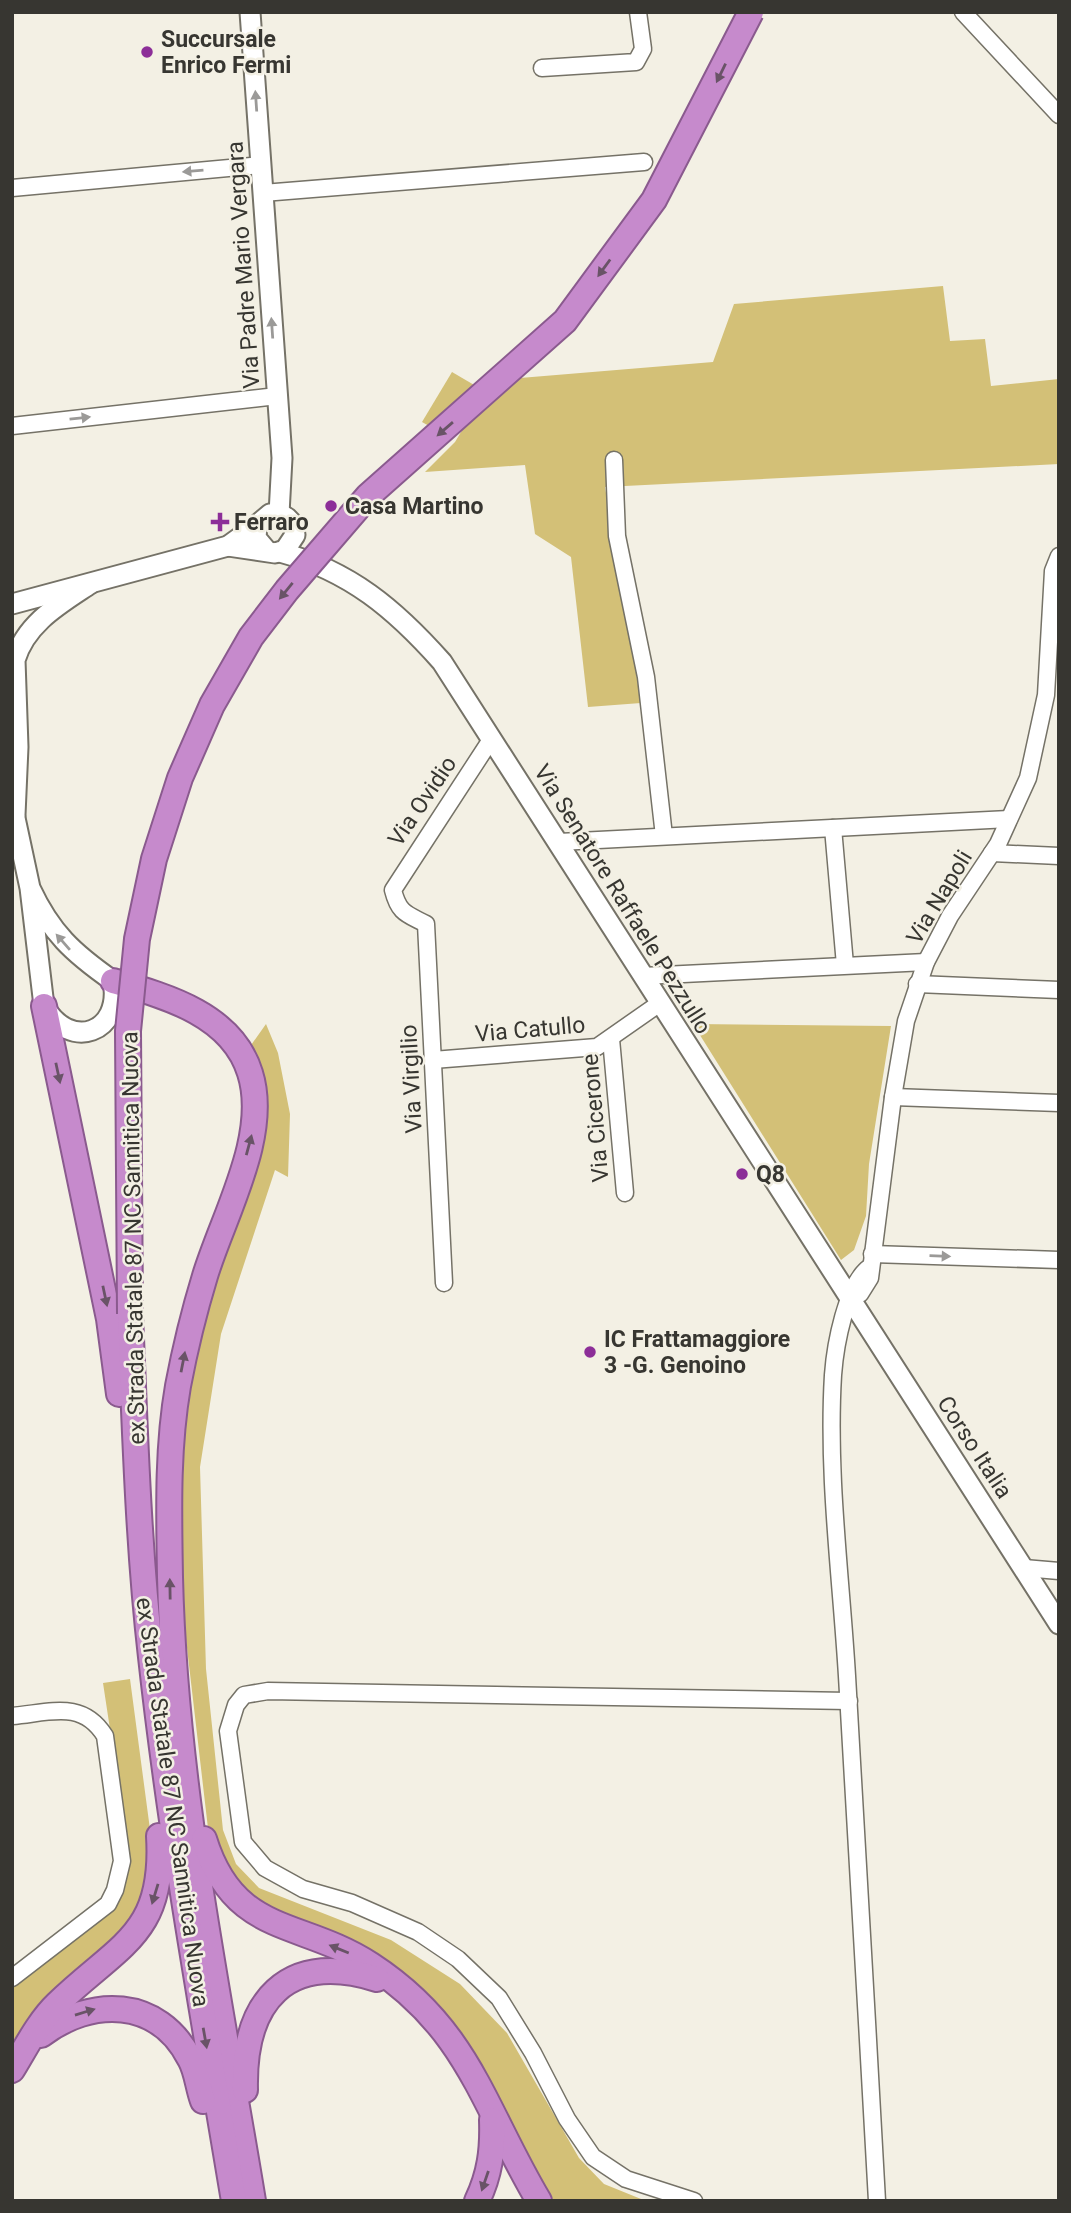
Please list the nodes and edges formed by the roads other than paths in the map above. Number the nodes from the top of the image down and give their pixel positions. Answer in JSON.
{"nodes":[{"id":1,"x":250,"y":12,"type":"edge"},
{"id":2,"x":638,"y":12,"type":"edge"},
{"id":3,"x":751,"y":12,"type":"edge"},
{"id":4,"x":963,"y":12,"type":"edge"},
{"id":5,"x":542,"y":68,"type":"dead end"},
{"id":6,"x":1059,"y":116,"type":"edge"},
{"id":7,"x":644,"y":162,"type":"dead end"},
{"id":8,"x":261,"y":165,"type":"junction"},
{"id":9,"x":12,"y":188,"type":"edge"},
{"id":10,"x":263,"y":193,"type":"junction"},
{"id":11,"x":277,"y":396,"type":"junction"},
{"id":12,"x":12,"y":426,"type":"edge"},
{"id":13,"x":614,"y":460,"type":"dead end"},
{"id":14,"x":279,"y":514,"type":"junction"},
{"id":15,"x":257,"y":525,"type":"junction"},
{"id":16,"x":295,"y":530,"type":"junction"},
{"id":17,"x":228,"y":547,"type":"junction"},
{"id":18,"x":274,"y":551,"type":"junction"},
{"id":19,"x":1059,"y":556,"type":"edge"},
{"id":20,"x":318,"y":562,"type":"junction"},
{"id":21,"x":90,"y":584,"type":"junction"},
{"id":22,"x":12,"y":604,"type":"edge"},
{"id":23,"x":492,"y":738,"type":"junction"},
{"id":24,"x":14,"y":812,"type":"edge"},
{"id":25,"x":1009,"y":819,"type":"junction"},
{"id":26,"x":833,"y":828,"type":"junction"},
{"id":27,"x":664,"y":836,"type":"junction"},
{"id":28,"x":559,"y":842,"type":"junction"},
{"id":29,"x":992,"y":853,"type":"junction"},
{"id":30,"x":1059,"y":856,"type":"edge"},
{"id":31,"x":30,"y":888,"type":"junction"},
{"id":32,"x":393,"y":890,"type":"joint"},
{"id":33,"x":926,"y":962,"type":"junction"},
{"id":34,"x":845,"y":965,"type":"junction"},
{"id":35,"x":643,"y":976,"type":"junction"},
{"id":36,"x":113,"y":981,"type":"junction"},
{"id":37,"x":917,"y":984,"type":"junction"},
{"id":38,"x":1059,"y":990,"type":"edge"},
{"id":39,"x":660,"y":1003,"type":"junction"},
{"id":40,"x":44,"y":1006,"type":"junction"},
{"id":41,"x":611,"y":1039,"type":"junction"},
{"id":42,"x":433,"y":1059,"type":"junction"},
{"id":43,"x":893,"y":1097,"type":"junction"},
{"id":44,"x":1059,"y":1103,"type":"edge"},
{"id":45,"x":625,"y":1193,"type":"dead end"},
{"id":46,"x":1059,"y":1260,"type":"edge"},
{"id":47,"x":871,"y":1261,"type":"junction"},
{"id":48,"x":443,"y":1283,"type":"dead end"},
{"id":49,"x":849,"y":1297,"type":"junction"},
{"id":50,"x":141,"y":1554,"type":"junction"},
{"id":51,"x":1024,"y":1568,"type":"junction"},
{"id":52,"x":1059,"y":1571,"type":"edge"},
{"id":53,"x":1059,"y":1624,"type":"edge"},
{"id":54,"x":161,"y":1656,"type":"junction"},
{"id":55,"x":849,"y":1701,"type":"junction"},
{"id":56,"x":12,"y":1716,"type":"edge"},
{"id":57,"x":182,"y":1760,"type":"junction"},
{"id":58,"x":12,"y":1978,"type":"edge"},
{"id":59,"x":397,"y":1984,"type":"junction"},
{"id":60,"x":27,"y":2046,"type":"junction"},
{"id":61,"x":12,"y":2070,"type":"edge"},
{"id":62,"x":491,"y":2113,"type":"junction"},
{"id":63,"x":238,"y":2165,"type":"junction"},
{"id":64,"x":234,"y":2201,"type":"edge"},
{"id":65,"x":253,"y":2201,"type":"edge"},
{"id":66,"x":477,"y":2201,"type":"edge"},
{"id":67,"x":539,"y":2201,"type":"edge"},
{"id":68,"x":694,"y":2201,"type":"edge"},
{"id":69,"x":877,"y":2201,"type":"edge"}],
"edges":[{"from":8,"to":1,"type":"street","name":"Via Padre Mario Vergara","one_way":true},
{"from":2,"to":5,"type":"street"},
{"from":3,"to":50,"type":"highway","name":"ex Strada Statale 87 NC Sannitica Nuova","one_way":true,"bridge":true},
{"from":4,"to":6,"type":"street"},
{"from":7,"to":10,"type":"street"},
{"from":8,"to":9,"type":"street","one_way":true},
{"from":8,"to":10,"type":"street","name":"Via Padre Mario Vergara"},
{"from":11,"to":10,"type":"street","name":"Via Padre Mario Vergara","one_way":true},
{"from":12,"to":11,"type":"street","one_way":true},
{"from":11,"to":14,"type":"street","name":"Via Padre Mario Vergara"},
{"from":13,"to":27,"type":"street"},
{"from":14,"to":15,"type":"street"},
{"from":14,"to":16,"type":"street"},
{"from":15,"to":17,"type":"street"},
{"from":15,"to":18,"type":"street"},
{"from":16,"to":18,"type":"street"},
{"from":16,"to":20,"type":"street","name":"Via Senatore Raffaele Pezzullo"},
{"from":17,"to":18,"type":"street"},
{"from":17,"to":21,"type":"street"},
{"from":18,"to":20,"type":"street","name":"Via Senatore Raffaele Pezzullo"},
{"from":19,"to":25,"type":"street","name":"Via Napoli"},
{"from":20,"to":23,"type":"street","name":"Via Senatore Raffaele Pezzullo"},
{"from":21,"to":22,"type":"street"},
{"from":21,"to":24,"type":"street"},
{"from":23,"to":28,"type":"street","name":"Via Senatore Raffaele Pezzullo"},
{"from":23,"to":32,"type":"street","name":"Via Ovidio"},
{"from":24,"to":31,"type":"street"},
{"from":25,"to":26,"type":"street"},
{"from":25,"to":29,"type":"street","name":"Via Napoli"},
{"from":26,"to":27,"type":"street"},
{"from":26,"to":34,"type":"street"},
{"from":27,"to":28,"type":"street"},
{"from":28,"to":35,"type":"street","name":"Via Senatore Raffaele Pezzullo"},
{"from":29,"to":30,"type":"street"},
{"from":29,"to":33,"type":"street","name":"Via Napoli"},
{"from":36,"to":31,"type":"street","one_way":true},
{"from":31,"to":40,"type":"street"},
{"from":32,"to":42,"type":"street","name":"Via Virgilio"},
{"from":33,"to":34,"type":"street"},
{"from":33,"to":37,"type":"street","name":"Via Napoli"},
{"from":34,"to":35,"type":"street"},
{"from":35,"to":39,"type":"street","name":"Via Senatore Raffaele Pezzullo"},
{"from":36,"to":40,"type":"street"},
{"from":54,"to":36,"type":"highway","one_way":true},
{"from":37,"to":38,"type":"street"},
{"from":37,"to":43,"type":"street","name":"Via Napoli"},
{"from":39,"to":41,"type":"street","name":"Via Catullo"},
{"from":39,"to":49,"type":"street","name":"Via Senatore Raffaele Pezzullo"},
{"from":40,"to":50,"type":"highway","one_way":true},
{"from":41,"to":42,"type":"street","name":"Via Catullo"},
{"from":41,"to":45,"type":"street","name":"Via Cicerone"},
{"from":42,"to":48,"type":"street","name":"Via Virgilio"},
{"from":43,"to":44,"type":"street"},
{"from":43,"to":47,"type":"street","name":"Via Napoli"},
{"from":47,"to":46,"type":"street","one_way":true},
{"from":47,"to":49,"type":"street","name":"Via Napoli"},
{"from":49,"to":51,"type":"street","name":"Corso Italia"},
{"from":49,"to":55,"type":"street"},
{"from":50,"to":54,"type":"highway","name":"ex Strada Statale 87 NC Sannitica Nuova"},
{"from":51,"to":52,"type":"street"},
{"from":51,"to":53,"type":"street","name":"Corso Italia"},
{"from":54,"to":57,"type":"highway","name":"ex Strada Statale 87 NC Sannitica Nuova"},
{"from":54,"to":60,"type":"highway","one_way":true},
{"from":54,"to":63,"type":"highway","name":"ex Strada Statale 87 NC Sannitica Nuova","one_way":true},
{"from":55,"to":68,"type":"street"},
{"from":55,"to":69,"type":"street"},
{"from":56,"to":58,"type":"street"},
{"from":59,"to":57,"type":"highway","one_way":true},
{"from":57,"to":63,"type":"highway","name":"ex Strada Statale 87 NC Sannitica Nuova"},
{"from":59,"to":62,"type":"highway"},
{"from":59,"to":63,"type":"highway"},
{"from":60,"to":61,"type":"highway"},
{"from":60,"to":63,"type":"highway","one_way":true},
{"from":62,"to":66,"type":"highway","one_way":true},
{"from":62,"to":67,"type":"highway"},
{"from":63,"to":64,"type":"highway","name":"ex Strada Statale 87 NC Sannitica Nuova"},
{"from":63,"to":65,"type":"highway","name":"ex Strada Statale 87 NC Sannitica Nuova"}]}
